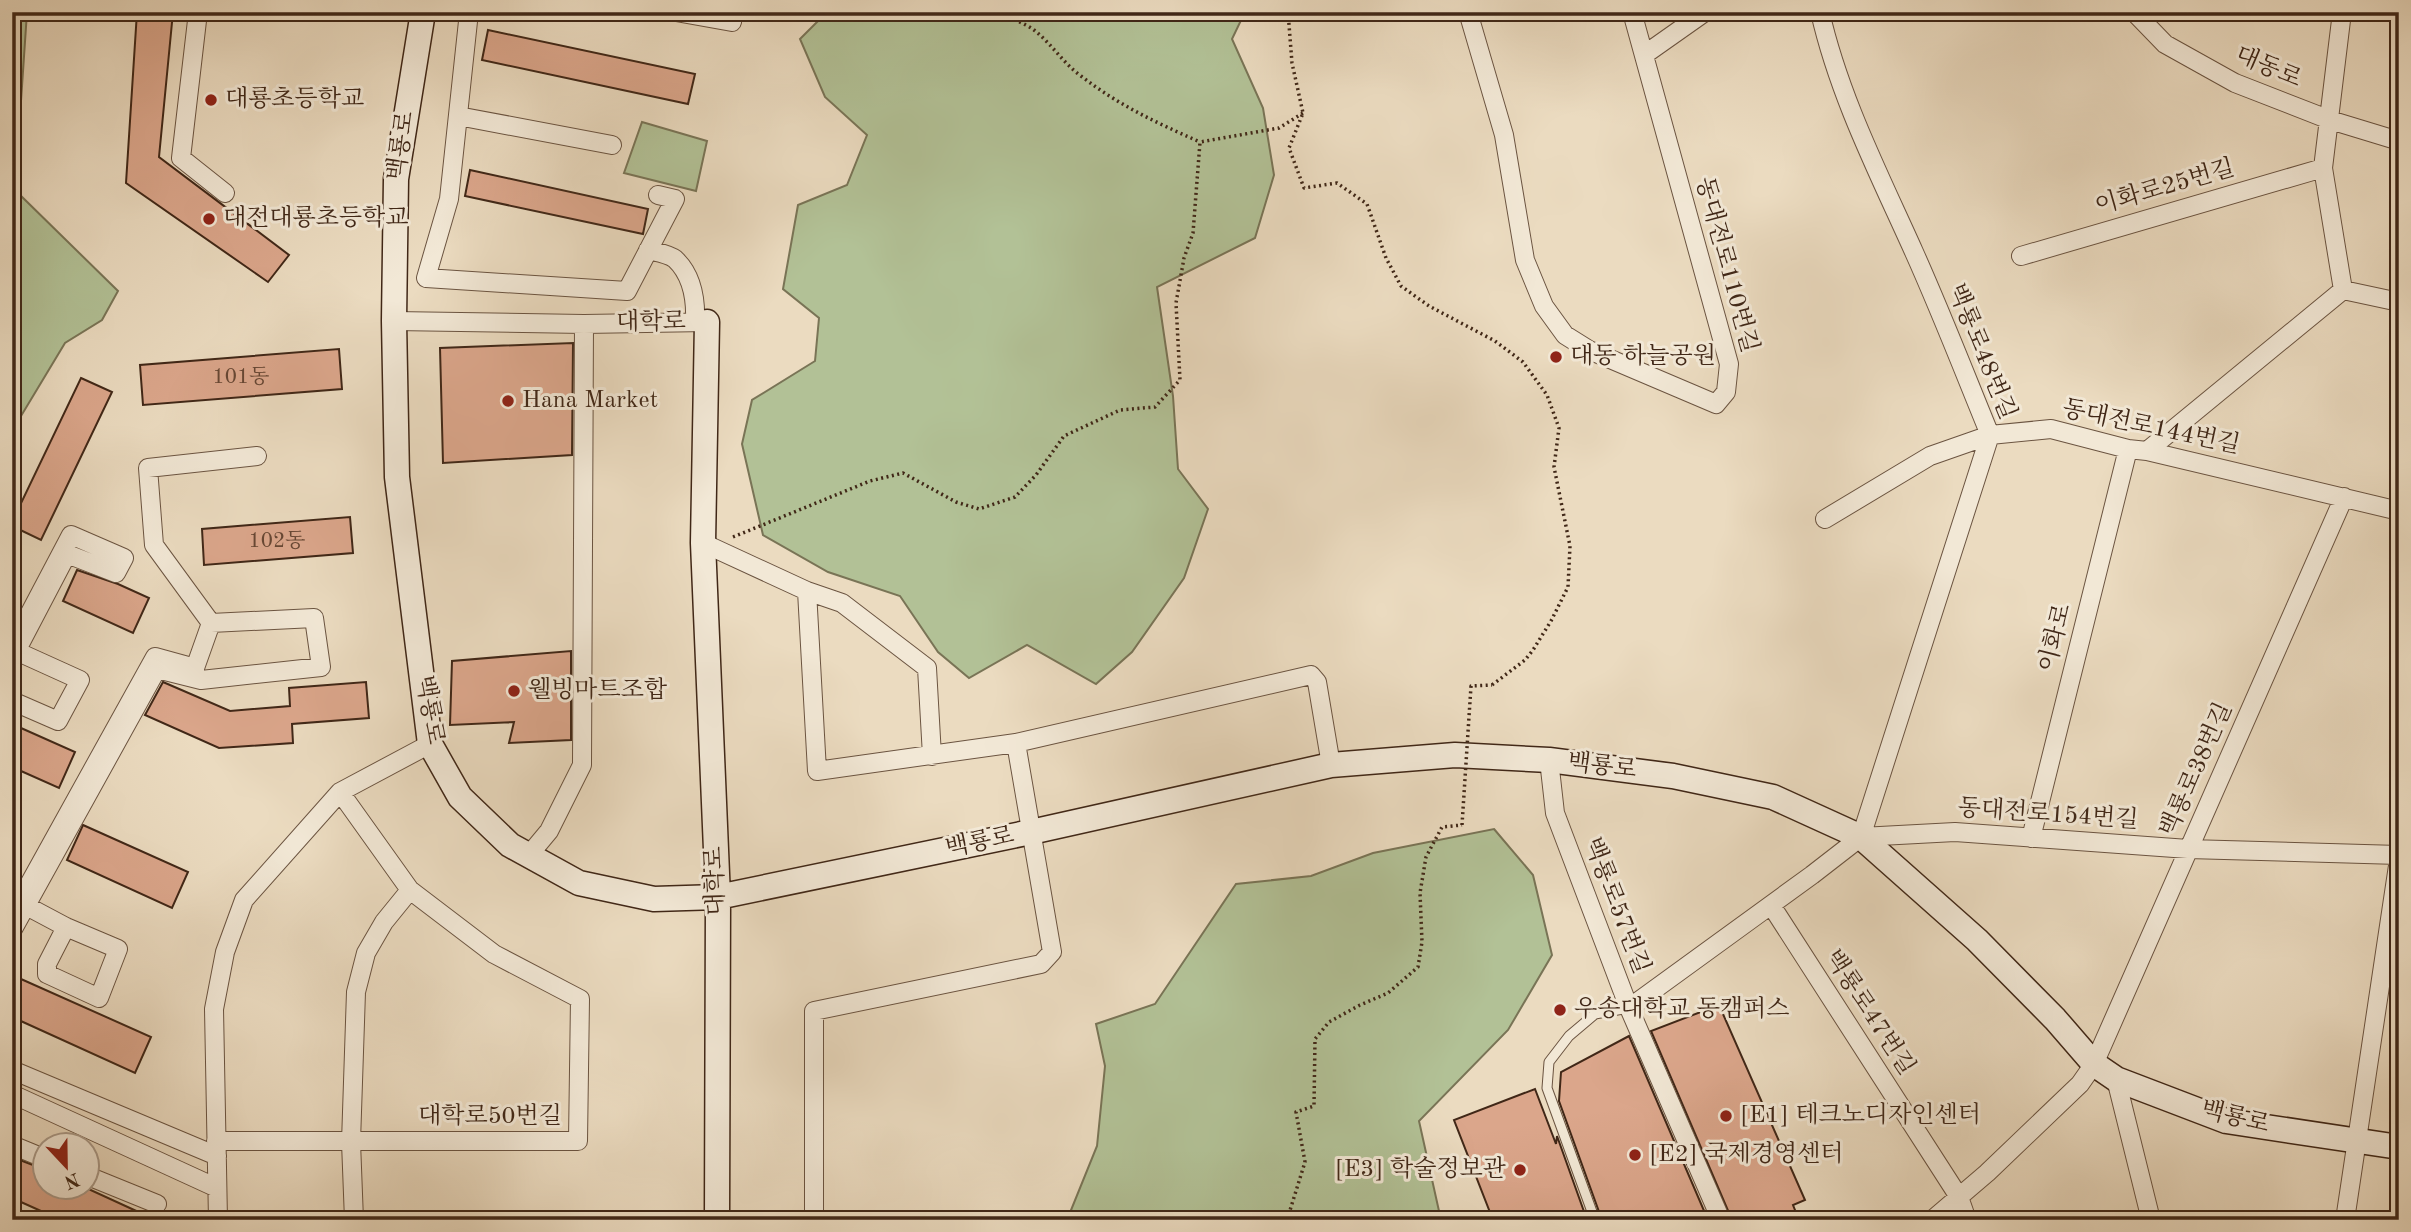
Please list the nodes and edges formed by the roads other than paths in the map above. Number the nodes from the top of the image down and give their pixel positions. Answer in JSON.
{"nodes":[{"id":1,"x":198,"y":12,"type":"edge"},
{"id":2,"x":423,"y":12,"type":"edge"},
{"id":3,"x":469,"y":12,"type":"edge"},
{"id":4,"x":676,"y":12,"type":"edge"},
{"id":5,"x":1468,"y":12,"type":"edge"},
{"id":6,"x":1632,"y":12,"type":"edge"},
{"id":7,"x":1705,"y":12,"type":"edge"},
{"id":8,"x":1820,"y":12,"type":"edge"},
{"id":9,"x":2134,"y":12,"type":"edge"},
{"id":10,"x":2342,"y":12,"type":"edge"},
{"id":11,"x":732,"y":22,"type":"dead end"},
{"id":12,"x":1644,"y":55,"type":"junction"},
{"id":13,"x":458,"y":116,"type":"junction"},
{"id":14,"x":2330,"y":120,"type":"junction"},
{"id":15,"x":2399,"y":141,"type":"edge"},
{"id":16,"x":612,"y":145,"type":"dead end"},
{"id":17,"x":2323,"y":168,"type":"junction"},
{"id":18,"x":225,"y":193,"type":"dead end"},
{"id":19,"x":658,"y":195,"type":"dead end"},
{"id":20,"x":648,"y":250,"type":"junction"},
{"id":21,"x":2021,"y":256,"type":"dead end"},
{"id":22,"x":2343,"y":290,"type":"junction"},
{"id":23,"x":2399,"y":302,"type":"edge"},
{"id":24,"x":394,"y":321,"type":"junction"},
{"id":25,"x":701,"y":322,"type":"junction"},
{"id":26,"x":584,"y":324,"type":"junction"},
{"id":27,"x":1990,"y":435,"type":"junction"},
{"id":28,"x":2128,"y":449,"type":"junction"},
{"id":29,"x":2147,"y":450,"type":"junction"},
{"id":30,"x":257,"y":456,"type":"dead end"},
{"id":31,"x":2344,"y":497,"type":"junction"},
{"id":32,"x":2399,"y":510,"type":"edge"},
{"id":33,"x":1825,"y":519,"type":"dead end"},
{"id":34,"x":709,"y":546,"type":"junction"},
{"id":35,"x":807,"y":591,"type":"junction"},
{"id":36,"x":211,"y":623,"type":"junction"},
{"id":37,"x":14,"y":652,"type":"edge"},
{"id":38,"x":12,"y":701,"type":"edge"},
{"id":39,"x":1016,"y":743,"type":"junction"},
{"id":40,"x":430,"y":744,"type":"junction"},
{"id":41,"x":932,"y":756,"type":"junction"},
{"id":42,"x":1549,"y":760,"type":"junction"},
{"id":43,"x":1331,"y":765,"type":"junction"},
{"id":44,"x":340,"y":792,"type":"junction"},
{"id":45,"x":1031,"y":832,"type":"junction"},
{"id":46,"x":1861,"y":837,"type":"junction"},
{"id":47,"x":2031,"y":838,"type":"junction"},
{"id":48,"x":2188,"y":849,"type":"junction"},
{"id":49,"x":529,"y":855,"type":"junction"},
{"id":50,"x":2399,"y":857,"type":"edge"},
{"id":51,"x":410,"y":890,"type":"junction"},
{"id":52,"x":718,"y":897,"type":"junction"},
{"id":53,"x":1771,"y":905,"type":"junction"},
{"id":54,"x":19,"y":908,"type":"edge"},
{"id":55,"x":66,"y":927,"type":"dead end"},
{"id":56,"x":12,"y":930,"type":"edge"},
{"id":57,"x":1629,"y":1008,"type":"junction"},
{"id":58,"x":2094,"y":1063,"type":"junction"},
{"id":59,"x":12,"y":1070,"type":"edge"},
{"id":60,"x":2116,"y":1079,"type":"junction"},
{"id":61,"x":12,"y":1094,"type":"edge"},
{"id":62,"x":351,"y":1142,"type":"junction"},
{"id":63,"x":2357,"y":1142,"type":"junction"},
{"id":64,"x":12,"y":1145,"type":"edge"},
{"id":65,"x":2399,"y":1147,"type":"edge"},
{"id":66,"x":216,"y":1149,"type":"junction"},
{"id":67,"x":32,"y":1153,"type":"edge"},
{"id":68,"x":102,"y":1182,"type":"edge"},
{"id":69,"x":217,"y":1188,"type":"junction"},
{"id":70,"x":1959,"y":1197,"type":"junction"},
{"id":71,"x":157,"y":1205,"type":"dead end"},
{"id":72,"x":218,"y":1220,"type":"edge"},
{"id":73,"x":354,"y":1220,"type":"edge"},
{"id":74,"x":717,"y":1220,"type":"edge"},
{"id":75,"x":814,"y":1220,"type":"edge"},
{"id":76,"x":1595,"y":1220,"type":"edge"},
{"id":77,"x":1721,"y":1220,"type":"edge"},
{"id":78,"x":1932,"y":1220,"type":"edge"},
{"id":79,"x":1967,"y":1220,"type":"edge"},
{"id":80,"x":2151,"y":1220,"type":"edge"},
{"id":81,"x":2346,"y":1220,"type":"edge"}],
"edges":[{"from":1,"to":18,"type":"street"},
{"from":2,"to":24,"type":"main road","name":"백룡로"},
{"from":3,"to":13,"type":"street"},
{"from":4,"to":11,"type":"street"},
{"from":5,"to":12,"type":"street","name":"동대전로110번길"},
{"from":6,"to":12,"type":"street","name":"동대전로110번길"},
{"from":7,"to":12,"type":"street"},
{"from":8,"to":27,"type":"street","name":"백룡로48번길"},
{"from":9,"to":14,"type":"street","name":"대동로"},
{"from":10,"to":14,"type":"street"},
{"from":13,"to":16,"type":"street"},
{"from":13,"to":20,"type":"street"},
{"from":14,"to":15,"type":"street","name":"대동로"},
{"from":14,"to":17,"type":"street"},
{"from":17,"to":21,"type":"street","name":"이화로25번길"},
{"from":17,"to":22,"type":"street"},
{"from":19,"to":20,"type":"street"},
{"from":20,"to":25,"type":"street"},
{"from":22,"to":23,"type":"street"},
{"from":22,"to":29,"type":"street"},
{"from":24,"to":26,"type":"street","name":"대학로"},
{"from":24,"to":40,"type":"main road","name":"백룡로"},
{"from":25,"to":26,"type":"street","name":"대학로"},
{"from":25,"to":34,"type":"main road","name":"대학로"},
{"from":26,"to":49,"type":"street","name":"대학로"},
{"from":27,"to":28,"type":"street","name":"동대전로144번길"},
{"from":27,"to":33,"type":"street","name":"동대전로144번길"},
{"from":27,"to":46,"type":"street","name":"백룡로48번길"},
{"from":28,"to":29,"type":"street","name":"동대전로144번길"},
{"from":28,"to":47,"type":"street","name":"이화로"},
{"from":29,"to":31,"type":"street","name":"동대전로144번길"},
{"from":30,"to":36,"type":"street"},
{"from":31,"to":32,"type":"street","name":"동대전로144번길"},
{"from":31,"to":48,"type":"street","name":"백룡로38번길"},
{"from":34,"to":35,"type":"street"},
{"from":34,"to":52,"type":"main road","name":"대학로"},
{"from":35,"to":41,"type":"street"},
{"from":35,"to":41,"type":"street"},
{"from":36,"to":54,"type":"street"},
{"from":36,"to":54,"type":"street"},
{"from":37,"to":37,"type":"street"},
{"from":37,"to":38,"type":"street"},
{"from":39,"to":41,"type":"street"},
{"from":39,"to":43,"type":"street"},
{"from":39,"to":45,"type":"street"},
{"from":40,"to":44,"type":"street"},
{"from":40,"to":49,"type":"main road","name":"백룡로"},
{"from":42,"to":43,"type":"main road","name":"백룡로"},
{"from":42,"to":46,"type":"main road","name":"백룡로"},
{"from":42,"to":57,"type":"street","name":"백룡로57번길"},
{"from":43,"to":45,"type":"main road","name":"백룡로"},
{"from":44,"to":51,"type":"street","name":"대학로50번길"},
{"from":44,"to":66,"type":"street"},
{"from":45,"to":52,"type":"main road","name":"백룡로"},
{"from":45,"to":75,"type":"street","name":"백룡로"},
{"from":46,"to":47,"type":"street","name":"동대전로154번길"},
{"from":46,"to":53,"type":"street"},
{"from":46,"to":58,"type":"main road","name":"백룡로"},
{"from":47,"to":48,"type":"street","name":"동대전로154번길"},
{"from":48,"to":50,"type":"street","name":"동대전로154번길"},
{"from":48,"to":58,"type":"street","name":"백룡로38번길"},
{"from":49,"to":52,"type":"main road","name":"백룡로"},
{"from":50,"to":63,"type":"street"},
{"from":51,"to":62,"type":"street"},
{"from":51,"to":62,"type":"street","name":"대학로50번길"},
{"from":52,"to":74,"type":"main road","name":"대학로"},
{"from":53,"to":57,"type":"street"},
{"from":53,"to":70,"type":"street","name":"백룡로47번길"},
{"from":54,"to":55,"type":"street"},
{"from":54,"to":56,"type":"street"},
{"from":57,"to":76,"type":"lane"},
{"from":57,"to":77,"type":"street","name":"백룡로57번길"},
{"from":58,"to":60,"type":"main road","name":"백룡로"},
{"from":58,"to":70,"type":"street","name":"백룡로38번길"},
{"from":59,"to":66,"type":"street"},
{"from":60,"to":63,"type":"main road","name":"백룡로"},
{"from":60,"to":80,"type":"street"},
{"from":61,"to":69,"type":"street"},
{"from":62,"to":66,"type":"street","name":"대학로50번길"},
{"from":62,"to":73,"type":"street"},
{"from":63,"to":65,"type":"main road","name":"백룡로"},
{"from":63,"to":81,"type":"street"},
{"from":64,"to":67,"type":"street"},
{"from":66,"to":69,"type":"street"},
{"from":68,"to":71,"type":"street"},
{"from":69,"to":72,"type":"street"},
{"from":70,"to":78,"type":"street","name":"백룡로38번길"},
{"from":70,"to":79,"type":"street","name":"백룡로47번길"}]}
